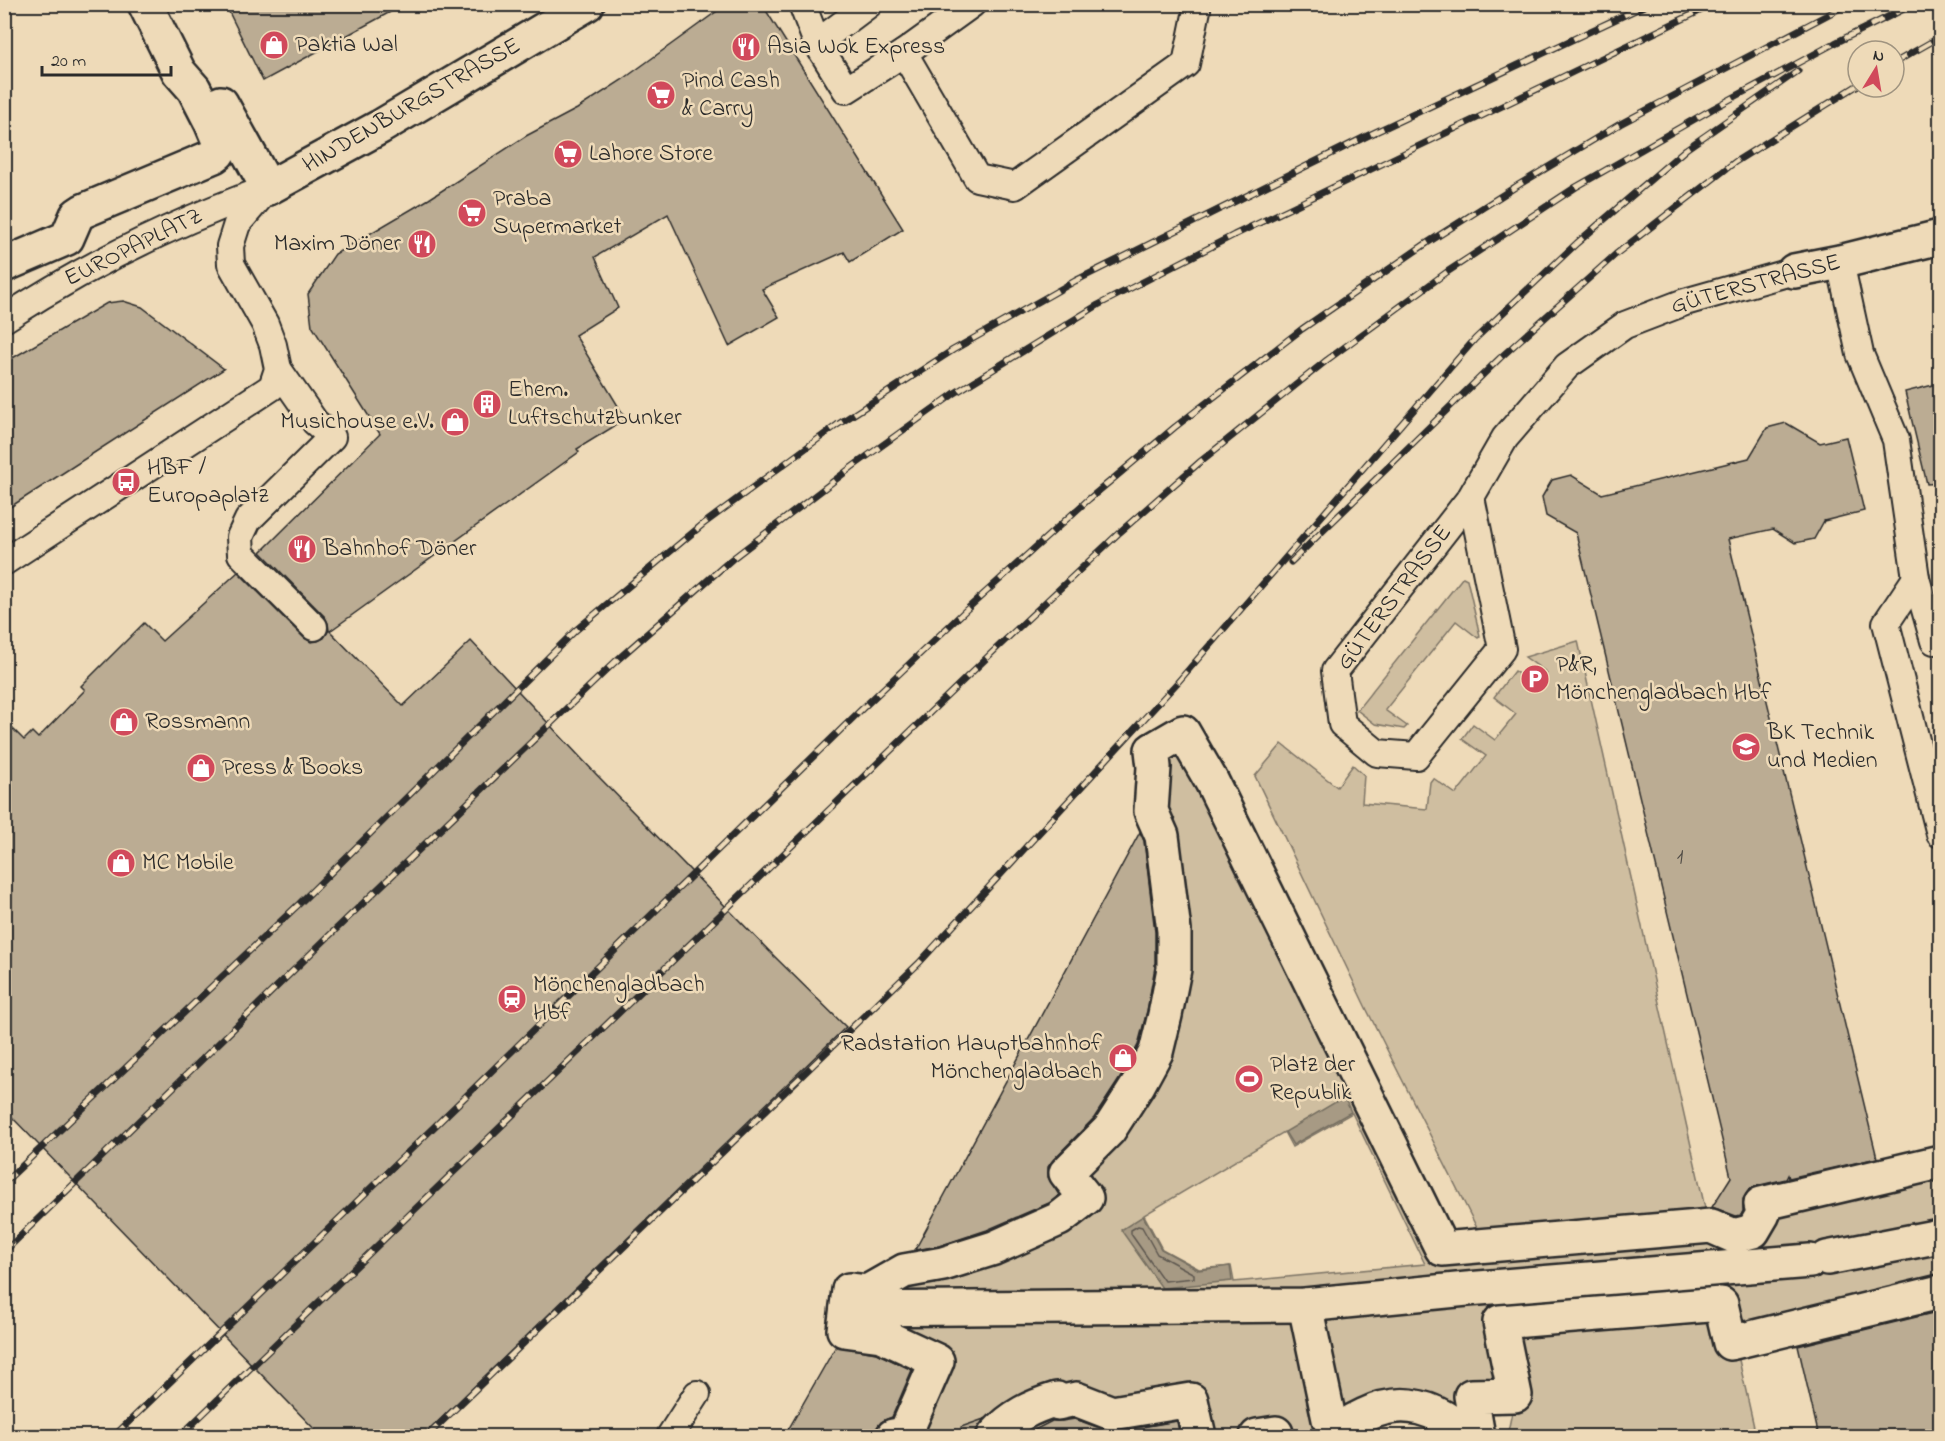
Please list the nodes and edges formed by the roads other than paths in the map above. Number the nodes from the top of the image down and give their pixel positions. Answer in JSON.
{"nodes":[{"id":1,"x":145,"y":4,"type":"edge"},
{"id":2,"x":168,"y":4,"type":"edge"},
{"id":3,"x":586,"y":4,"type":"edge"},
{"id":4,"x":869,"y":4,"type":"edge"},
{"id":5,"x":972,"y":4,"type":"edge"},
{"id":6,"x":1194,"y":4,"type":"edge"},
{"id":7,"x":803,"y":5,"type":"edge"},
{"id":8,"x":817,"y":42,"type":"junction"},
{"id":9,"x":904,"y":53,"type":"junction"},
{"id":10,"x":268,"y":188,"type":"junction"},
{"id":11,"x":1941,"y":237,"type":"edge"},
{"id":12,"x":1840,"y":262,"type":"junction"},
{"id":13,"x":4,"y":265,"type":"edge"},
{"id":14,"x":1794,"y":271,"type":"joint"},
{"id":15,"x":4,"y":319,"type":"edge"},
{"id":16,"x":278,"y":369,"type":"junction"},
{"id":17,"x":1471,"y":498,"type":"junction"},
{"id":18,"x":4,"y":562,"type":"edge"},
{"id":19,"x":1916,"y":578,"type":"junction"},
{"id":20,"x":314,"y":627,"type":"dead end"},
{"id":21,"x":1934,"y":641,"type":"dead end"},
{"id":22,"x":1941,"y":834,"type":"edge"},
{"id":23,"x":1941,"y":1162,"type":"edge"},
{"id":24,"x":1941,"y":1236,"type":"edge"},
{"id":25,"x":1723,"y":1268,"type":"junction"},
{"id":26,"x":1941,"y":1292,"type":"edge"},
{"id":27,"x":1305,"y":1305,"type":"junction"},
{"id":28,"x":847,"y":1309,"type":"junction"},
{"id":29,"x":1745,"y":1339,"type":"junction"},
{"id":30,"x":697,"y":1394,"type":"dead end"},
{"id":31,"x":1331,"y":1428,"type":"edge"},
{"id":32,"x":670,"y":1437,"type":"edge"},
{"id":33,"x":893,"y":1437,"type":"edge"},
{"id":34,"x":994,"y":1437,"type":"edge"},
{"id":35,"x":1199,"y":1437,"type":"edge"},
{"id":36,"x":1257,"y":1437,"type":"edge"},
{"id":37,"x":1276,"y":1437,"type":"edge"},
{"id":38,"x":1468,"y":1437,"type":"edge"},
{"id":39,"x":1478,"y":1437,"type":"edge"}],
"edges":[{"from":1,"to":13,"type":"street","name":"EUROPAPLATZ"},
{"from":2,"to":10,"type":"street"},
{"from":3,"to":10,"type":"street","name":"HINDENBURGSTRASSE"},
{"from":4,"to":8,"type":"lane"},
{"from":5,"to":9,"type":"lane"},
{"from":6,"to":9,"type":"lane"},
{"from":7,"to":8,"type":"lane"},
{"from":8,"to":9,"type":"lane"},
{"from":10,"to":15,"type":"lane","name":"EUROPAPLATZ"},
{"from":10,"to":16,"type":"lane"},
{"from":11,"to":12,"type":"street","name":"GÜTERSTRASSE"},
{"from":12,"to":14,"type":"street","name":"GÜTERSTRASSE"},
{"from":12,"to":19,"type":"lane"},
{"from":14,"to":17,"type":"lane","name":"GÜTERSTRASSE"},
{"from":16,"to":18,"type":"lane"},
{"from":16,"to":20,"type":"lane"},
{"from":17,"to":17,"type":"lane","name":"GÜTERSTRASSE"},
{"from":19,"to":21,"type":"lane"},
{"from":19,"to":22,"type":"lane"},
{"from":23,"to":28,"type":"street"},
{"from":24,"to":25,"type":"street"},
{"from":25,"to":27,"type":"street"},
{"from":25,"to":29,"type":"street"},
{"from":26,"to":29,"type":"street"},
{"from":27,"to":28,"type":"street"},
{"from":27,"to":31,"type":"street"},
{"from":28,"to":33,"type":"street"},
{"from":29,"to":39,"type":"street"},
{"from":30,"to":32,"type":"lane"},
{"from":31,"to":38,"type":"street"},
{"from":34,"to":35,"type":"street"},
{"from":36,"to":37,"type":"street"}]}
